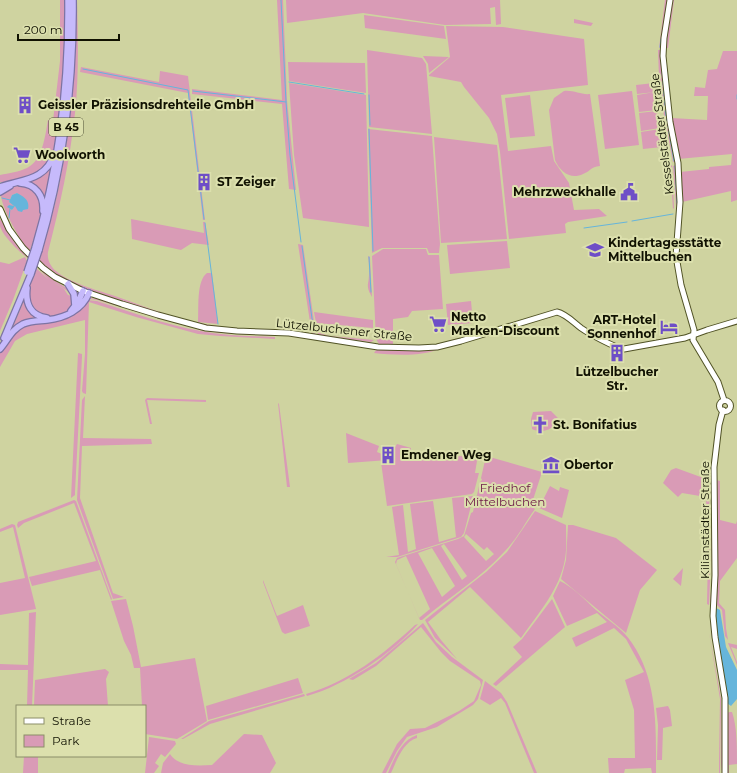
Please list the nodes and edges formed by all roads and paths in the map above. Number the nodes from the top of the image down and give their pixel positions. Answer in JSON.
{"nodes":[{"id":1,"x":68,"y":0,"type":"edge"},
{"id":2,"x":73,"y":0,"type":"edge"},
{"id":3,"x":670,"y":0,"type":"edge"},
{"id":4,"x":59,"y":141,"type":"junction"},
{"id":5,"x":0,"y":183,"type":"edge"},
{"id":6,"x":13,"y":184,"type":"junction"},
{"id":7,"x":0,"y":187,"type":"edge"},
{"id":8,"x":0,"y":192,"type":"edge"},
{"id":9,"x":0,"y":209,"type":"edge"},
{"id":10,"x":1,"y":216,"type":"edge"},
{"id":11,"x":43,"y":222,"type":"junction"},
{"id":12,"x":37,"y":249,"type":"junction"},
{"id":13,"x":29,"y":273,"type":"junction"},
{"id":14,"x":68,"y":284,"type":"junction"},
{"id":15,"x":86,"y":292,"type":"junction"},
{"id":16,"x":75,"y":306,"type":"junction"},
{"id":17,"x":68,"y":314,"type":"junction"},
{"id":18,"x":54,"y":319,"type":"junction"},
{"id":19,"x":737,"y":321,"type":"edge"},
{"id":20,"x":694,"y":335,"type":"junction"},
{"id":21,"x":0,"y":340,"type":"edge"},
{"id":22,"x":0,"y":348,"type":"edge"},
{"id":23,"x":724,"y":400,"type":"junction"},
{"id":24,"x":723,"y":410,"type":"junction"},
{"id":25,"x":725,"y":773,"type":"edge"}],
"edges":[{"from":1,"to":4,"type":"highway","number":"B 45"},
{"from":2,"to":12,"type":"highway","number":"B 45"},
{"from":3,"to":20,"type":"main road","name":"Kesselstädter Straße"},
{"from":4,"to":6,"type":"highway"},
{"from":4,"to":11,"type":"highway","number":"B 45"},
{"from":5,"to":6,"type":"highway"},
{"from":6,"to":7,"type":"highway"},
{"from":6,"to":8,"type":"highway"},
{"from":6,"to":11,"type":"highway"},
{"from":9,"to":10,"type":"main road","name":"Lützelbuchener Straße"},
{"from":10,"to":14,"type":"main road","name":"Lützelbuchener Straße"},
{"from":11,"to":12,"type":"highway","number":"B 45"},
{"from":12,"to":13,"type":"highway","number":"B 45","bridge":true},
{"from":13,"to":18,"type":"highway"},
{"from":13,"to":21,"type":"highway","number":"B 45"},
{"from":13,"to":22,"type":"highway","number":"B 45"},
{"from":14,"to":15,"type":"main road","name":"Lützelbuchener Straße"},
{"from":14,"to":16,"type":"highway"},
{"from":15,"to":16,"type":"highway"},
{"from":15,"to":17,"type":"highway"},
{"from":15,"to":20,"type":"main road","name":"Lützelbuchener Straße"},
{"from":16,"to":17,"type":"highway"},
{"from":17,"to":18,"type":"highway"},
{"from":18,"to":22,"type":"highway"},
{"from":19,"to":20,"type":"main road"},
{"from":20,"to":23,"type":"main road"},
{"from":23,"to":24,"type":"main road"},
{"from":23,"to":24,"type":"main road"},
{"from":24,"to":25,"type":"main road","name":"Kilianstädter Straße"}]}
